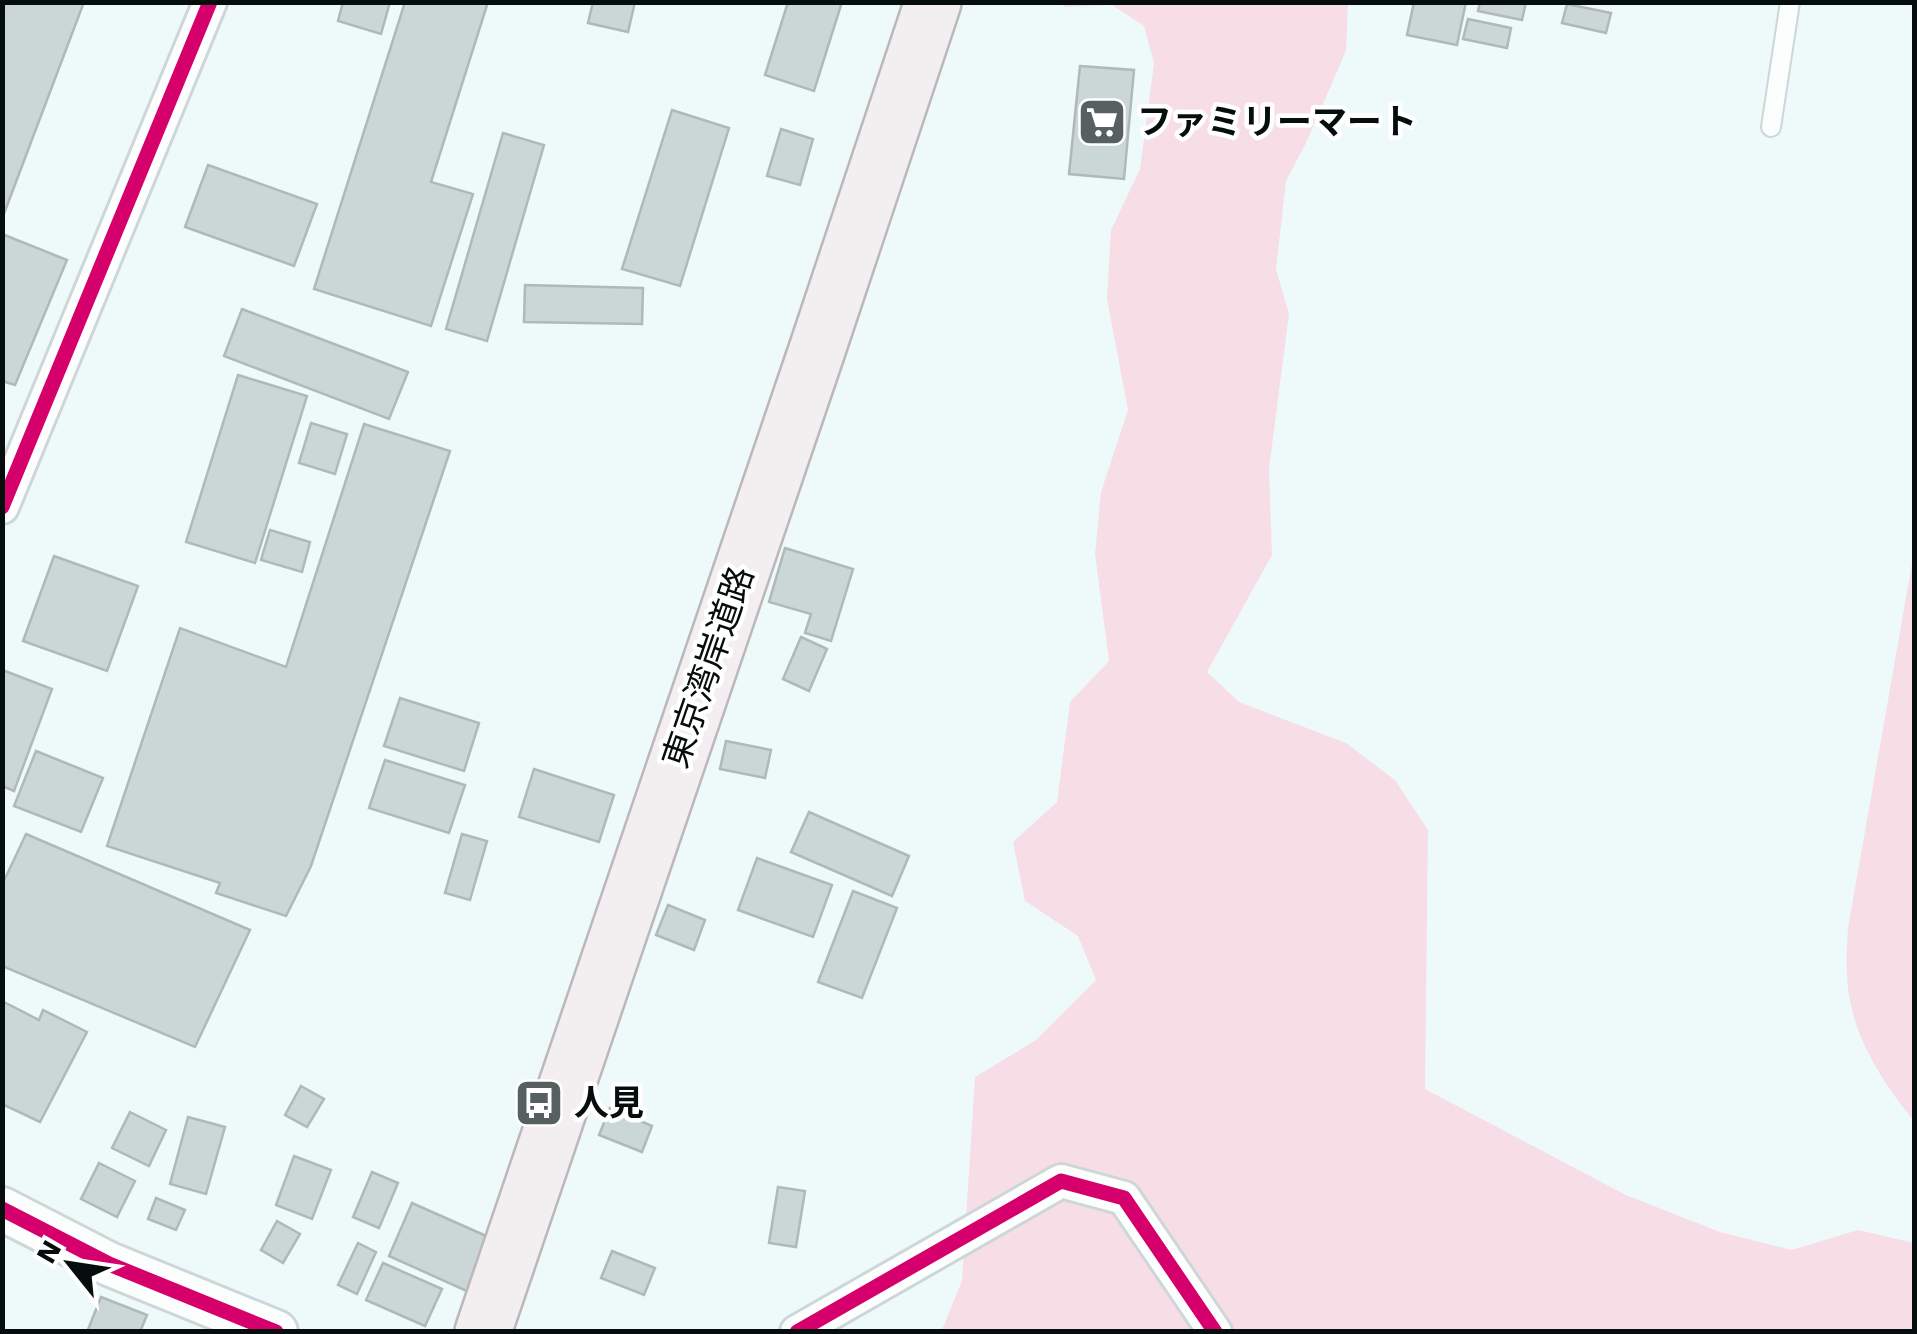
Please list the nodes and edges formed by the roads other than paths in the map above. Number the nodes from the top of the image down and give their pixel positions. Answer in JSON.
{"nodes":[{"id":1,"x":210,"y":2,"type":"edge"},
{"id":2,"x":933,"y":2,"type":"edge"},
{"id":3,"x":1790,"y":2,"type":"edge"},
{"id":4,"x":1771,"y":126,"type":"dead end"},
{"id":5,"x":2,"y":507,"type":"edge"},
{"id":6,"x":2,"y":1208,"type":"edge"},
{"id":7,"x":276,"y":1332,"type":"edge"},
{"id":8,"x":483,"y":1332,"type":"edge"},
{"id":9,"x":797,"y":1332,"type":"edge"},
{"id":10,"x":1215,"y":1332,"type":"edge"}],
"edges":[{"from":1,"to":5,"type":"street"},
{"from":2,"to":8,"type":"highway","name":"東京湾岸道路"},
{"from":3,"to":4,"type":"lane"},
{"from":6,"to":7,"type":"street"},
{"from":9,"to":10,"type":"street"}]}
